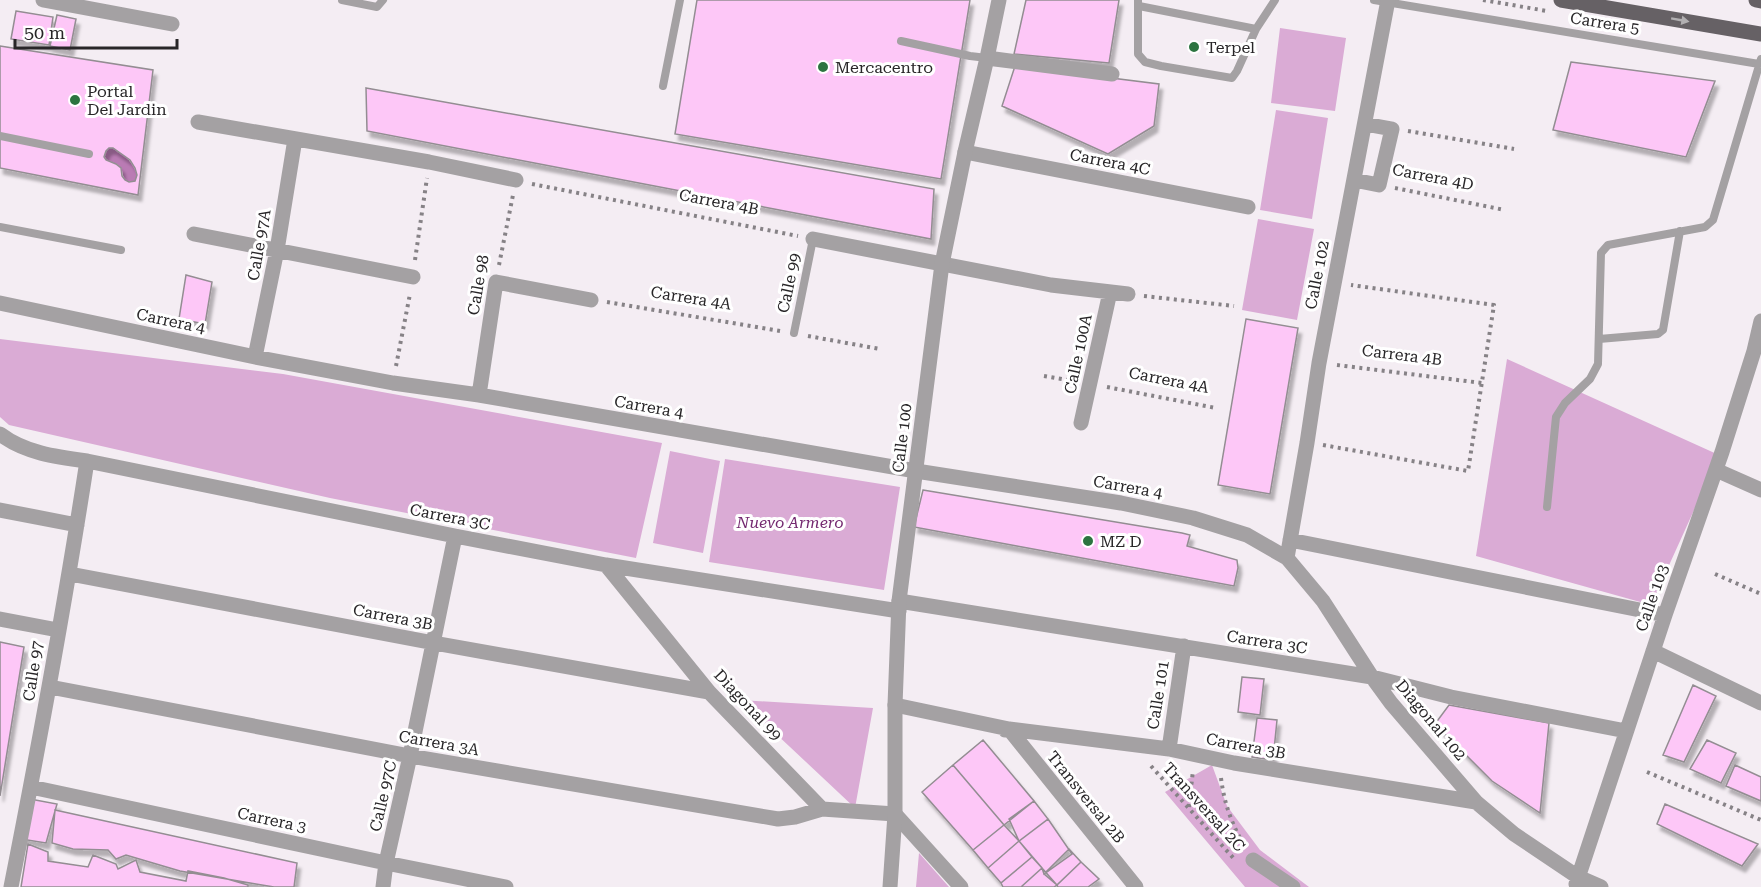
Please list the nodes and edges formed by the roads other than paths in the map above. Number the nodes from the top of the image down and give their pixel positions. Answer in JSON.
{"nodes":[{"id":1,"x":44,"y":0,"type":"edge"},
{"id":2,"x":342,"y":0,"type":"edge"},
{"id":3,"x":383,"y":0,"type":"edge"},
{"id":4,"x":680,"y":0,"type":"edge"},
{"id":5,"x":999,"y":0,"type":"edge"},
{"id":6,"x":1275,"y":0,"type":"edge"},
{"id":7,"x":1561,"y":0,"type":"edge"},
{"id":8,"x":1756,"y":0,"type":"edge"},
{"id":9,"x":1383,"y":1,"type":"edge"},
{"id":10,"x":1761,"y":1,"type":"edge"},
{"id":11,"x":1139,"y":3,"type":"edge"},
{"id":12,"x":172,"y":24,"type":"dead end"},
{"id":13,"x":1256,"y":29,"type":"junction"},
{"id":14,"x":1761,"y":34,"type":"edge"},
{"id":15,"x":901,"y":41,"type":"dead end"},
{"id":16,"x":987,"y":58,"type":"junction"},
{"id":17,"x":1760,"y":61,"type":"edge"},
{"id":18,"x":1112,"y":74,"type":"dead end"},
{"id":19,"x":663,"y":86,"type":"dead end"},
{"id":20,"x":198,"y":123,"type":"dead end"},
{"id":21,"x":1365,"y":124,"type":"junction"},
{"id":22,"x":0,"y":136,"type":"edge"},
{"id":23,"x":295,"y":139,"type":"junction"},
{"id":24,"x":964,"y":152,"type":"junction"},
{"id":25,"x":89,"y":154,"type":"dead end"},
{"id":26,"x":516,"y":180,"type":"road end"},
{"id":27,"x":1354,"y":180,"type":"junction"},
{"id":28,"x":1248,"y":207,"type":"dead end"},
{"id":29,"x":0,"y":226,"type":"edge"},
{"id":30,"x":1680,"y":231,"type":"junction"},
{"id":31,"x":194,"y":234,"type":"dead end"},
{"id":32,"x":813,"y":239,"type":"joint"},
{"id":33,"x":122,"y":250,"type":"dead end"},
{"id":34,"x":277,"y":250,"type":"junction"},
{"id":35,"x":942,"y":264,"type":"junction"},
{"id":36,"x":413,"y":277,"type":"dead end"},
{"id":37,"x":1110,"y":292,"type":"junction"},
{"id":38,"x":1128,"y":294,"type":"road end"},
{"id":39,"x":591,"y":300,"type":"road end"},
{"id":40,"x":0,"y":303,"type":"edge"},
{"id":41,"x":1761,"y":321,"type":"edge"},
{"id":42,"x":794,"y":333,"type":"road end"},
{"id":43,"x":1599,"y":339,"type":"junction"},
{"id":44,"x":1758,"y":355,"type":"edge"},
{"id":45,"x":255,"y":357,"type":"junction"},
{"id":46,"x":479,"y":395,"type":"junction"},
{"id":47,"x":1081,"y":423,"type":"dead end"},
{"id":48,"x":0,"y":434,"type":"edge"},
{"id":49,"x":87,"y":461,"type":"junction"},
{"id":50,"x":1716,"y":470,"type":"junction"},
{"id":51,"x":916,"y":471,"type":"junction"},
{"id":52,"x":1761,"y":490,"type":"edge"},
{"id":53,"x":1547,"y":507,"type":"dead end"},
{"id":54,"x":0,"y":510,"type":"edge"},
{"id":55,"x":77,"y":525,"type":"junction"},
{"id":56,"x":454,"y":536,"type":"junction"},
{"id":57,"x":1290,"y":540,"type":"junction"},
{"id":58,"x":1287,"y":558,"type":"junction"},
{"id":59,"x":606,"y":565,"type":"junction"},
{"id":60,"x":70,"y":574,"type":"junction"},
{"id":61,"x":899,"y":606,"type":"junction"},
{"id":62,"x":1665,"y":615,"type":"junction"},
{"id":63,"x":0,"y":619,"type":"edge"},
{"id":64,"x":58,"y":630,"type":"junction"},
{"id":65,"x":434,"y":643,"type":"junction"},
{"id":66,"x":1184,"y":646,"type":"junction"},
{"id":67,"x":1653,"y":651,"type":"junction"},
{"id":68,"x":1372,"y":677,"type":"junction"},
{"id":69,"x":50,"y":687,"type":"junction"},
{"id":70,"x":709,"y":692,"type":"junction"},
{"id":71,"x":1761,"y":703,"type":"edge"},
{"id":72,"x":895,"y":711,"type":"junction"},
{"id":73,"x":1009,"y":729,"type":"junction"},
{"id":74,"x":1626,"y":731,"type":"junction"},
{"id":75,"x":1169,"y":748,"type":"junction"},
{"id":76,"x":410,"y":756,"type":"junction"},
{"id":77,"x":31,"y":787,"type":"junction"},
{"id":78,"x":1476,"y":801,"type":"junction"},
{"id":79,"x":822,"y":809,"type":"junction"},
{"id":80,"x":894,"y":814,"type":"junction"},
{"id":81,"x":386,"y":863,"type":"junction"},
{"id":82,"x":1248,"y":865,"type":"road end"},
{"id":83,"x":1577,"y":882,"type":"edge"},
{"id":84,"x":11,"y":887,"type":"edge"},
{"id":85,"x":382,"y":887,"type":"edge"},
{"id":86,"x":506,"y":887,"type":"edge"},
{"id":87,"x":890,"y":887,"type":"edge"},
{"id":88,"x":961,"y":887,"type":"edge"},
{"id":89,"x":1136,"y":887,"type":"edge"},
{"id":90,"x":1293,"y":887,"type":"edge"},
{"id":91,"x":1601,"y":887,"type":"edge"}],
"edges":[{"from":1,"to":12,"type":"street"},
{"from":2,"to":3,"type":"lane"},
{"from":4,"to":19,"type":"lane"},
{"from":5,"to":16,"type":"street","name":"Calle 100"},
{"from":6,"to":13,"type":"lane"},
{"from":7,"to":14,"type":"main road","one_way":true},
{"from":8,"to":10,"type":"main road"},
{"from":9,"to":17,"type":"lane","name":"Carrera 5"},
{"from":9,"to":21,"type":"street","name":"Calle 102"},
{"from":11,"to":13,"type":"lane"},
{"from":11,"to":13,"type":"lane"},
{"from":15,"to":16,"type":"lane"},
{"from":16,"to":18,"type":"street"},
{"from":16,"to":24,"type":"street","name":"Calle 100"},
{"from":17,"to":30,"type":"lane"},
{"from":20,"to":23,"type":"street"},
{"from":21,"to":27,"type":"street","name":"Calle 102"},
{"from":21,"to":27,"type":"street","name":"Carrera 4D"},
{"from":22,"to":25,"type":"lane"},
{"from":23,"to":26,"type":"street"},
{"from":23,"to":34,"type":"street","name":"Calle 97A"},
{"from":24,"to":28,"type":"street","name":"Carrera 4C"},
{"from":24,"to":35,"type":"street","name":"Calle 100"},
{"from":27,"to":57,"type":"street","name":"Calle 102"},
{"from":29,"to":33,"type":"lane"},
{"from":30,"to":43,"type":"lane"},
{"from":30,"to":43,"type":"lane"},
{"from":31,"to":34,"type":"street"},
{"from":32,"to":35,"type":"street"},
{"from":32,"to":42,"type":"lane","name":"Calle 99"},
{"from":34,"to":36,"type":"street"},
{"from":34,"to":45,"type":"street","name":"Calle 97A"},
{"from":35,"to":37,"type":"street"},
{"from":35,"to":51,"type":"street","name":"Calle 100"},
{"from":37,"to":38,"type":"street"},
{"from":37,"to":47,"type":"street","name":"Calle 100A"},
{"from":39,"to":46,"type":"street","name":"Calle 98"},
{"from":40,"to":45,"type":"street","name":"Carrera 4"},
{"from":41,"to":44,"type":"street","name":"Calle 103"},
{"from":43,"to":53,"type":"lane"},
{"from":44,"to":50,"type":"street","name":"Calle 103"},
{"from":45,"to":46,"type":"street","name":"Carrera 4"},
{"from":46,"to":51,"type":"street","name":"Carrera 4"},
{"from":48,"to":49,"type":"street","name":"Carrera 3C"},
{"from":49,"to":55,"type":"street","name":"Calle 97"},
{"from":49,"to":56,"type":"street","name":"Carrera 3C"},
{"from":50,"to":52,"type":"street"},
{"from":50,"to":62,"type":"street","name":"Calle 103"},
{"from":51,"to":58,"type":"street","name":"Carrera 4"},
{"from":51,"to":61,"type":"street","name":"Calle 100"},
{"from":54,"to":55,"type":"street"},
{"from":55,"to":60,"type":"street","name":"Calle 97"},
{"from":56,"to":59,"type":"street","name":"Carrera 3C"},
{"from":56,"to":65,"type":"street","name":"Calle 97C"},
{"from":57,"to":58,"type":"street","name":"Calle 102"},
{"from":57,"to":62,"type":"street"},
{"from":58,"to":68,"type":"street","name":"Diagonal 102"},
{"from":59,"to":61,"type":"street","name":"Carrera 3C"},
{"from":59,"to":70,"type":"street","name":"Diagonal 99"},
{"from":60,"to":64,"type":"street","name":"Calle 97"},
{"from":60,"to":65,"type":"street","name":"Carrera 3B"},
{"from":61,"to":66,"type":"street","name":"Carrera 3C"},
{"from":61,"to":72,"type":"street","name":"Calle 100"},
{"from":62,"to":67,"type":"street","name":"Calle 103"},
{"from":63,"to":64,"type":"street"},
{"from":64,"to":69,"type":"street","name":"Calle 97"},
{"from":65,"to":70,"type":"street","name":"Carrera 3B"},
{"from":65,"to":76,"type":"street","name":"Calle 97C"},
{"from":66,"to":68,"type":"street","name":"Carrera 3C"},
{"from":66,"to":75,"type":"street","name":"Calle 101"},
{"from":67,"to":71,"type":"street"},
{"from":67,"to":74,"type":"street","name":"Calle 103"},
{"from":68,"to":74,"type":"street","name":"Carrera 3C"},
{"from":68,"to":78,"type":"street","name":"Diagonal 102"},
{"from":69,"to":76,"type":"street","name":"Carrera 3A"},
{"from":69,"to":77,"type":"street","name":"Calle 97"},
{"from":70,"to":79,"type":"street","name":"Diagonal 99"},
{"from":72,"to":73,"type":"street","name":"Carrera 3B"},
{"from":72,"to":80,"type":"street","name":"Calle 100"},
{"from":73,"to":75,"type":"street","name":"Carrera 3B"},
{"from":73,"to":89,"type":"street","name":"Transversal 2B"},
{"from":74,"to":83,"type":"street","name":"Calle 103"},
{"from":75,"to":78,"type":"street","name":"Carrera 3B"},
{"from":76,"to":79,"type":"street","name":"Carrera 3A"},
{"from":76,"to":81,"type":"street","name":"Calle 97C"},
{"from":77,"to":81,"type":"street","name":"Carrera 3"},
{"from":77,"to":84,"type":"street","name":"Calle 97"},
{"from":78,"to":83,"type":"street","name":"Diagonal 102"},
{"from":79,"to":80,"type":"street"},
{"from":80,"to":87,"type":"street","name":"Calle 100"},
{"from":80,"to":88,"type":"street"},
{"from":81,"to":85,"type":"street","name":"Calle 97C"},
{"from":81,"to":86,"type":"street","name":"Carrera 3"},
{"from":82,"to":90,"type":"street"},
{"from":83,"to":91,"type":"street"}]}
